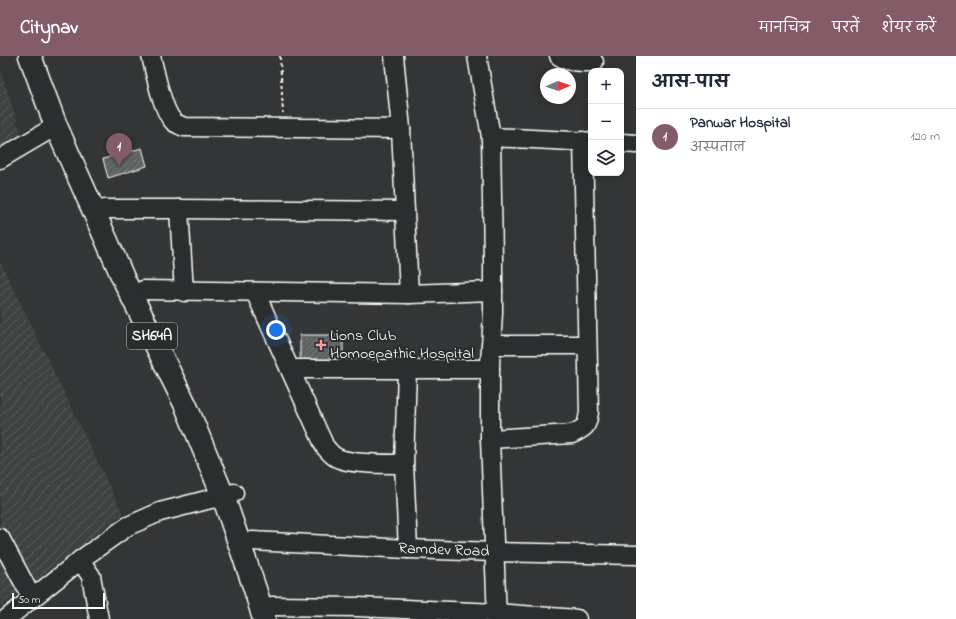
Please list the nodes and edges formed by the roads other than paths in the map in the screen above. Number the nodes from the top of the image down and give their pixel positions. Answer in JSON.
{"nodes":[{"id":1,"x":30,"y":56,"type":"edge"},
{"id":2,"x":43,"y":56,"type":"edge"},
{"id":3,"x":151,"y":56,"type":"edge"},
{"id":4,"x":394,"y":56,"type":"edge"},
{"id":5,"x":477,"y":56,"type":"edge"},
{"id":6,"x":559,"y":56,"type":"edge"},
{"id":7,"x":595,"y":63,"type":"edge"},
{"id":8,"x":56,"y":126,"type":"junction"},
{"id":9,"x":401,"y":129,"type":"junction"},
{"id":10,"x":491,"y":136,"type":"junction"},
{"id":11,"x":587,"y":141,"type":"edge"},
{"id":12,"x":624,"y":143,"type":"edge"},
{"id":13,"x":636,"y":144,"type":"edge"},
{"id":14,"x":0,"y":159,"type":"edge"},
{"id":15,"x":104,"y":209,"type":"junction"},
{"id":16,"x":179,"y":209,"type":"junction"},
{"id":17,"x":405,"y":211,"type":"junction"},
{"id":18,"x":143,"y":290,"type":"junction"},
{"id":19,"x":493,"y":291,"type":"junction"},
{"id":20,"x":184,"y":292,"type":"junction"},
{"id":21,"x":255,"y":292,"type":"junction"},
{"id":22,"x":409,"y":294,"type":"junction"},
{"id":23,"x":491,"y":345,"type":"junction"},
{"id":24,"x":587,"y":345,"type":"junction"},
{"id":25,"x":290,"y":369,"type":"junction"},
{"id":26,"x":407,"y":369,"type":"junction"},
{"id":27,"x":490,"y":369,"type":"junction"},
{"id":28,"x":490,"y":439,"type":"junction"},
{"id":29,"x":404,"y":464,"type":"junction"},
{"id":30,"x":228,"y":494,"type":"junction"},
{"id":31,"x":0,"y":538,"type":"edge"},
{"id":32,"x":252,"y":541,"type":"junction"},
{"id":33,"x":408,"y":549,"type":"junction"},
{"id":34,"x":495,"y":552,"type":"junction"},
{"id":35,"x":636,"y":555,"type":"edge"},
{"id":36,"x":80,"y":560,"type":"junction"},
{"id":37,"x":32,"y":598,"type":"junction"},
{"id":38,"x":270,"y":615,"type":"edge"},
{"id":39,"x":497,"y":616,"type":"edge"},
{"id":40,"x":6,"y":619,"type":"edge"},
{"id":41,"x":99,"y":619,"type":"edge"},
{"id":42,"x":577,"y":619,"type":"edge"}],
"edges":[{"from":1,"to":8,"type":"main road","number":"SH64A"},
{"from":2,"to":15,"type":"main road","number":"SH64A"},
{"from":3,"to":9,"type":"street"},
{"from":4,"to":9,"type":"street"},
{"from":5,"to":10,"type":"street"},
{"from":6,"to":7,"type":"street"},
{"from":8,"to":14,"type":"street"},
{"from":8,"to":30,"type":"main road","number":"SH64A"},
{"from":9,"to":17,"type":"street"},
{"from":10,"to":11,"type":"street"},
{"from":10,"to":19,"type":"street"},
{"from":11,"to":24,"type":"street"},
{"from":12,"to":13,"type":"street"},
{"from":15,"to":16,"type":"street"},
{"from":15,"to":18,"type":"main road","number":"SH64A"},
{"from":16,"to":17,"type":"street"},
{"from":16,"to":20,"type":"street"},
{"from":17,"to":22,"type":"street"},
{"from":18,"to":20,"type":"street"},
{"from":18,"to":30,"type":"main road","number":"SH64A"},
{"from":19,"to":22,"type":"street"},
{"from":19,"to":23,"type":"street"},
{"from":20,"to":21,"type":"street"},
{"from":21,"to":22,"type":"street"},
{"from":21,"to":25,"type":"street"},
{"from":23,"to":24,"type":"street"},
{"from":23,"to":27,"type":"street"},
{"from":24,"to":28,"type":"street"},
{"from":25,"to":26,"type":"street"},
{"from":25,"to":29,"type":"street"},
{"from":26,"to":27,"type":"street"},
{"from":26,"to":29,"type":"street"},
{"from":27,"to":28,"type":"street"},
{"from":28,"to":34,"type":"street"},
{"from":29,"to":33,"type":"street"},
{"from":30,"to":32,"type":"main road","number":"SH64A"},
{"from":30,"to":36,"type":"street"},
{"from":30,"to":38,"type":"main road","number":"SH64A"},
{"from":31,"to":37,"type":"street"},
{"from":32,"to":33,"type":"street","name":"Ramdev Road"},
{"from":32,"to":38,"type":"main road","number":"SH64A"},
{"from":33,"to":34,"type":"street","name":"Ramdev Road"},
{"from":34,"to":35,"type":"street","name":"Ramdev Road"},
{"from":34,"to":39,"type":"street"},
{"from":36,"to":37,"type":"street"},
{"from":36,"to":41,"type":"street"},
{"from":37,"to":40,"type":"street"},
{"from":38,"to":39,"type":"street"},
{"from":39,"to":42,"type":"street"}]}
